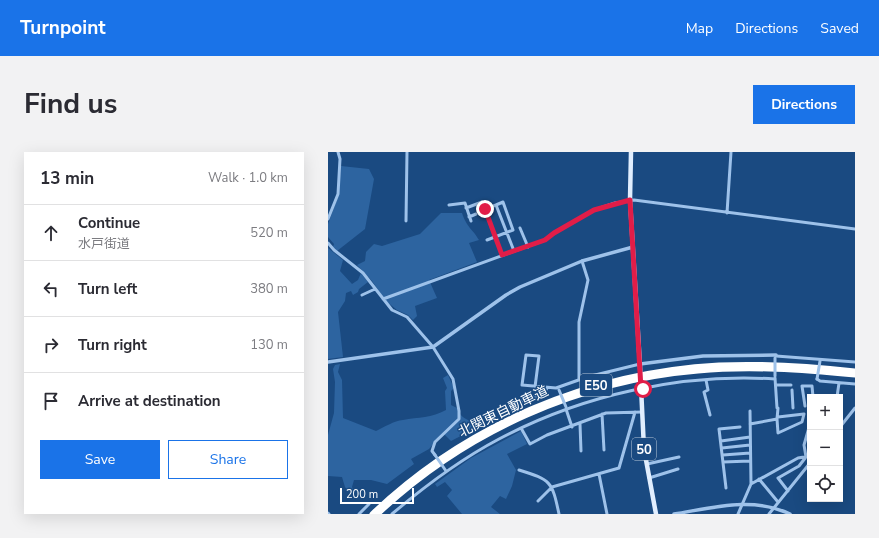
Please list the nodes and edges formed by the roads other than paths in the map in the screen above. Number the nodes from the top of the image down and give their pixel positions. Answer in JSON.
{"nodes":[{"id":1,"x":338,"y":152,"type":"edge"},
{"id":2,"x":407,"y":152,"type":"edge"},
{"id":3,"x":631,"y":152,"type":"edge"},
{"id":4,"x":731,"y":152,"type":"edge"},
{"id":5,"x":630,"y":200,"type":"junction"},
{"id":6,"x":449,"y":205,"type":"dead end"},
{"id":7,"x":496,"y":205,"type":"junction"},
{"id":8,"x":466,"y":208,"type":"junction"},
{"id":9,"x":485,"y":209,"type":"junction"},
{"id":10,"x":476,"y":214,"type":"dead end"},
{"id":11,"x":727,"y":214,"type":"junction"},
{"id":12,"x":328,"y":219,"type":"edge"},
{"id":13,"x":406,"y":221,"type":"dead end"},
{"id":14,"x":520,"y":228,"type":"dead end"},
{"id":15,"x":855,"y":230,"type":"edge"},
{"id":16,"x":507,"y":232,"type":"junction"},
{"id":17,"x":495,"y":237,"type":"junction"},
{"id":18,"x":487,"y":240,"type":"dead end"},
{"id":19,"x":328,"y":243,"type":"edge"},
{"id":20,"x":528,"y":247,"type":"junction"},
{"id":21,"x":633,"y":247,"type":"junction"},
{"id":22,"x":514,"y":251,"type":"junction"},
{"id":23,"x":502,"y":255,"type":"junction"},
{"id":24,"x":582,"y":261,"type":"junction"},
{"id":25,"x":375,"y":289,"type":"junction"},
{"id":26,"x":362,"y":295,"type":"dead end"},
{"id":27,"x":383,"y":299,"type":"junction"},
{"id":28,"x":433,"y":347,"type":"junction"},
{"id":29,"x":776,"y":357,"type":"junction"},
{"id":30,"x":820,"y":360,"type":"junction"},
{"id":31,"x":328,"y":362,"type":"edge"},
{"id":32,"x":855,"y":362,"type":"edge"},
{"id":33,"x":639,"y":365,"type":"junction"},
{"id":34,"x":855,"y":371,"type":"edge"},
{"id":35,"x":855,"y":375,"type":"edge"},
{"id":36,"x":775,"y":378,"type":"junction"},
{"id":37,"x":579,"y":380,"type":"junction"},
{"id":38,"x":706,"y":380,"type":"junction"},
{"id":39,"x":839,"y":383,"type":"junction"},
{"id":40,"x":855,"y":384,"type":"edge"},
{"id":41,"x":776,"y":385,"type":"junction"},
{"id":42,"x":791,"y":385,"type":"dead end"},
{"id":43,"x":536,"y":387,"type":"junction"},
{"id":44,"x":547,"y":388,"type":"junction"},
{"id":45,"x":640,"y":388,"type":"junction"},
{"id":46,"x":559,"y":389,"type":"junction"},
{"id":47,"x":792,"y":390,"type":"dead end"},
{"id":48,"x":813,"y":394,"type":"edge"},
{"id":49,"x":837,"y":394,"type":"edge"},
{"id":50,"x":805,"y":406,"type":"dead end"},
{"id":51,"x":566,"y":408,"type":"junction"},
{"id":52,"x":793,"y":408,"type":"dead end"},
{"id":53,"x":855,"y":408,"type":"edge"},
{"id":54,"x":508,"y":411,"type":"dead end"},
{"id":55,"x":750,"y":411,"type":"dead end"},
{"id":56,"x":635,"y":412,"type":"junction"},
{"id":57,"x":642,"y":412,"type":"junction"},
{"id":58,"x":602,"y":414,"type":"junction"},
{"id":59,"x":710,"y":415,"type":"dead end"},
{"id":60,"x":778,"y":418,"type":"junction"},
{"id":61,"x":843,"y":423,"type":"edge"},
{"id":62,"x":580,"y":424,"type":"junction"},
{"id":63,"x":750,"y":424,"type":"junction"},
{"id":64,"x":572,"y":427,"type":"junction"},
{"id":65,"x":740,"y":427,"type":"dead end"},
{"id":66,"x":521,"y":428,"type":"junction"},
{"id":67,"x":807,"y":434,"type":"edge"},
{"id":68,"x":750,"y":438,"type":"junction"},
{"id":69,"x":721,"y":441,"type":"junction"},
{"id":70,"x":750,"y":445,"type":"junction"},
{"id":71,"x":722,"y":448,"type":"junction"},
{"id":72,"x":604,"y":450,"type":"dead end"},
{"id":73,"x":581,"y":451,"type":"dead end"},
{"id":74,"x":750,"y":453,"type":"junction"},
{"id":75,"x":807,"y":453,"type":"edge"},
{"id":76,"x":722,"y":455,"type":"junction"},
{"id":77,"x":807,"y":456,"type":"edge"},
{"id":78,"x":679,"y":457,"type":"dead end"},
{"id":79,"x":807,"y":457,"type":"edge"},
{"id":80,"x":750,"y":461,"type":"junction"},
{"id":81,"x":723,"y":462,"type":"junction"},
{"id":82,"x":647,"y":464,"type":"junction"},
{"id":83,"x":808,"y":466,"type":"edge"},
{"id":84,"x":678,"y":469,"type":"dead end"},
{"id":85,"x":519,"y":470,"type":"dead end"},
{"id":86,"x":447,"y":471,"type":"junction"},
{"id":87,"x":599,"y":474,"type":"junction"},
{"id":88,"x":649,"y":478,"type":"junction"},
{"id":89,"x":759,"y":479,"type":"junction"},
{"id":90,"x":751,"y":484,"type":"junction"},
{"id":91,"x":552,"y":487,"type":"junction"},
{"id":92,"x":726,"y":488,"type":"dead end"},
{"id":93,"x":788,"y":491,"type":"junction"},
{"id":94,"x":538,"y":501,"type":"dead end"},
{"id":95,"x":778,"y":502,"type":"junction"},
{"id":96,"x":369,"y":504,"type":"dead end"},
{"id":97,"x":742,"y":504,"type":"junction"},
{"id":98,"x":774,"y":507,"type":"junction"},
{"id":99,"x":359,"y":514,"type":"edge"},
{"id":100,"x":372,"y":514,"type":"edge"},
{"id":101,"x":378,"y":514,"type":"edge"},
{"id":102,"x":392,"y":514,"type":"edge"},
{"id":103,"x":560,"y":514,"type":"edge"},
{"id":104,"x":607,"y":514,"type":"edge"},
{"id":105,"x":656,"y":514,"type":"edge"},
{"id":106,"x":674,"y":514,"type":"edge"},
{"id":107,"x":738,"y":514,"type":"edge"},
{"id":108,"x":769,"y":514,"type":"edge"},
{"id":109,"x":790,"y":514,"type":"edge"}],
"edges":[{"from":1,"to":12,"type":"street"},
{"from":2,"to":13,"type":"street"},
{"from":3,"to":5,"type":"main road","number":"50"},
{"from":4,"to":11,"type":"street"},
{"from":5,"to":11,"type":"street"},
{"from":5,"to":20,"type":"street"},
{"from":5,"to":21,"type":"main road","number":"50"},
{"from":6,"to":8,"type":"street"},
{"from":7,"to":9,"type":"street"},
{"from":7,"to":16,"type":"street"},
{"from":7,"to":16,"type":"street"},
{"from":8,"to":9,"type":"street"},
{"from":8,"to":10,"type":"street"},
{"from":9,"to":17,"type":"street"},
{"from":11,"to":15,"type":"street"},
{"from":14,"to":20,"type":"street"},
{"from":16,"to":17,"type":"street"},
{"from":16,"to":22,"type":"street"},
{"from":17,"to":18,"type":"street"},
{"from":17,"to":23,"type":"street"},
{"from":19,"to":25,"type":"street"},
{"from":20,"to":22,"type":"street"},
{"from":21,"to":24,"type":"street"},
{"from":21,"to":33,"type":"main road","number":"50"},
{"from":22,"to":23,"type":"street"},
{"from":23,"to":27,"type":"street"},
{"from":24,"to":28,"type":"street"},
{"from":24,"to":37,"type":"street"},
{"from":25,"to":26,"type":"street"},
{"from":25,"to":27,"type":"street"},
{"from":27,"to":28,"type":"street"},
{"from":28,"to":31,"type":"street"},
{"from":28,"to":86,"type":"street","bridge":true},
{"from":29,"to":30,"type":"street"},
{"from":29,"to":33,"type":"street"},
{"from":29,"to":36,"type":"street","bridge":true},
{"from":30,"to":32,"type":"street"},
{"from":30,"to":39,"type":"street","bridge":true},
{"from":33,"to":37,"type":"street"},
{"from":33,"to":45,"type":"main road","number":"50"},
{"from":34,"to":100,"type":"highway","name":"北関東自動車道","number":"E50"},
{"from":35,"to":101,"type":"highway","name":"北関東自動車道","number":"E50"},
{"from":36,"to":38,"type":"street"},
{"from":36,"to":41,"type":"street"},
{"from":37,"to":46,"type":"street"},
{"from":38,"to":45,"type":"street"},
{"from":38,"to":59,"type":"street"},
{"from":39,"to":40,"type":"street"},
{"from":39,"to":49,"type":"street"},
{"from":41,"to":42,"type":"street"},
{"from":41,"to":60,"type":"street"},
{"from":43,"to":43,"type":"street"},
{"from":43,"to":44,"type":"street"},
{"from":44,"to":46,"type":"street"},
{"from":44,"to":54,"type":"street"},
{"from":45,"to":51,"type":"street"},
{"from":45,"to":57,"type":"main road","number":"50"},
{"from":46,"to":51,"type":"street","bridge":true},
{"from":47,"to":52,"type":"street"},
{"from":48,"to":50,"type":"street"},
{"from":51,"to":64,"type":"street"},
{"from":51,"to":66,"type":"street"},
{"from":53,"to":61,"type":"street"},
{"from":55,"to":63,"type":"street"},
{"from":56,"to":57,"type":"street"},
{"from":56,"to":58,"type":"street"},
{"from":56,"to":87,"type":"street"},
{"from":57,"to":82,"type":"main road","number":"50"},
{"from":58,"to":62,"type":"street"},
{"from":58,"to":72,"type":"street"},
{"from":60,"to":60,"type":"street"},
{"from":60,"to":63,"type":"street"},
{"from":62,"to":64,"type":"street"},
{"from":62,"to":73,"type":"street"},
{"from":63,"to":68,"type":"street"},
{"from":64,"to":66,"type":"street"},
{"from":65,"to":69,"type":"street"},
{"from":66,"to":86,"type":"street"},
{"from":67,"to":75,"type":"street"},
{"from":68,"to":69,"type":"street"},
{"from":68,"to":70,"type":"street"},
{"from":69,"to":71,"type":"street"},
{"from":70,"to":71,"type":"street"},
{"from":70,"to":74,"type":"street"},
{"from":71,"to":76,"type":"street"},
{"from":74,"to":76,"type":"street"},
{"from":74,"to":80,"type":"street"},
{"from":76,"to":81,"type":"street"},
{"from":77,"to":89,"type":"street"},
{"from":78,"to":82,"type":"street"},
{"from":79,"to":93,"type":"street"},
{"from":80,"to":81,"type":"street"},
{"from":80,"to":90,"type":"street"},
{"from":81,"to":92,"type":"street"},
{"from":82,"to":88,"type":"main road","number":"50"},
{"from":83,"to":93,"type":"street"},
{"from":84,"to":88,"type":"street"},
{"from":85,"to":91,"type":"street"},
{"from":86,"to":102,"type":"street"},
{"from":87,"to":91,"type":"street"},
{"from":87,"to":104,"type":"street"},
{"from":88,"to":105,"type":"main road","number":"50"},
{"from":89,"to":90,"type":"street"},
{"from":89,"to":95,"type":"street"},
{"from":90,"to":97,"type":"street"},
{"from":91,"to":94,"type":"street"},
{"from":91,"to":103,"type":"street"},
{"from":93,"to":95,"type":"street"},
{"from":95,"to":98,"type":"street"},
{"from":96,"to":99,"type":"street"},
{"from":97,"to":98,"type":"street"},
{"from":97,"to":106,"type":"street"},
{"from":97,"to":107,"type":"street"},
{"from":98,"to":108,"type":"street"},
{"from":98,"to":109,"type":"street"}]}
